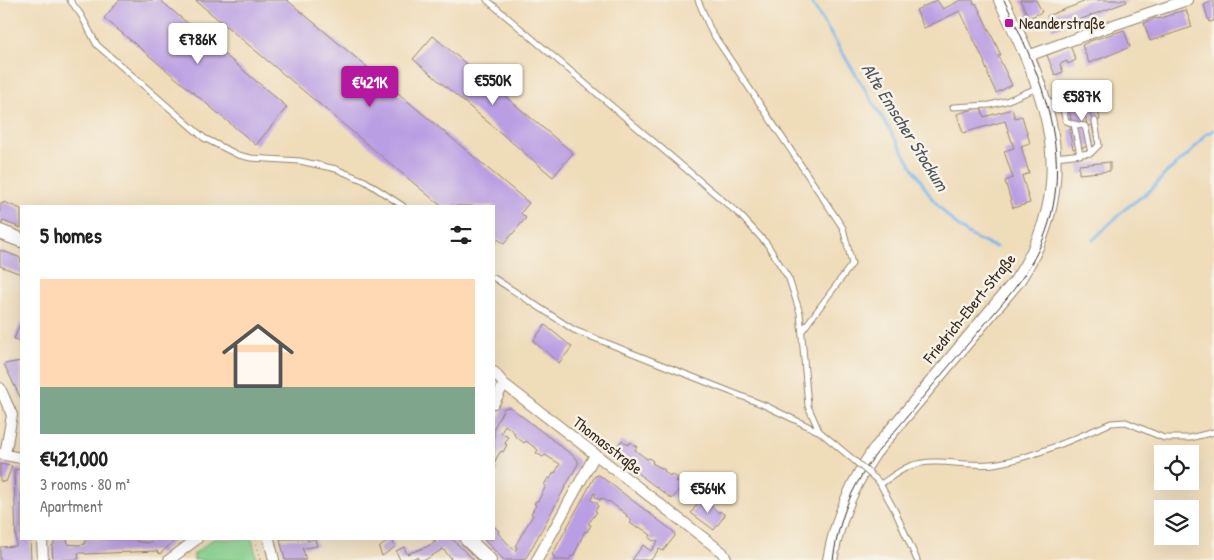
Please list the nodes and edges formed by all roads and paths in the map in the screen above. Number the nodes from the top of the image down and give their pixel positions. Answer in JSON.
{"nodes":[{"id":1,"x":70,"y":0,"type":"edge"},
{"id":2,"x":487,"y":0,"type":"edge"},
{"id":3,"x":698,"y":0,"type":"edge"},
{"id":4,"x":1001,"y":0,"type":"edge"},
{"id":5,"x":1187,"y":0,"type":"edge"},
{"id":6,"x":1028,"y":56,"type":"junction"},
{"id":7,"x":1040,"y":87,"type":"junction"},
{"id":8,"x":1060,"y":99,"type":"junction"},
{"id":9,"x":1044,"y":104,"type":"junction"},
{"id":10,"x":1092,"y":105,"type":"dead end"},
{"id":11,"x":953,"y":107,"type":"dead end"},
{"id":12,"x":1095,"y":121,"type":"dead end"},
{"id":13,"x":1074,"y":124,"type":"junction"},
{"id":14,"x":1091,"y":153,"type":"junction"},
{"id":15,"x":1080,"y":154,"type":"junction"},
{"id":16,"x":1054,"y":157,"type":"junction"},
{"id":17,"x":401,"y":205,"type":"edge"},
{"id":18,"x":0,"y":232,"type":"edge"},
{"id":19,"x":20,"y":240,"type":"edge"},
{"id":20,"x":495,"y":279,"type":"edge"},
{"id":21,"x":802,"y":331,"type":"junction"},
{"id":22,"x":495,"y":373,"type":"edge"},
{"id":23,"x":504,"y":384,"type":"junction"},
{"id":24,"x":0,"y":388,"type":"edge"},
{"id":25,"x":495,"y":401,"type":"edge"},
{"id":26,"x":819,"y":432,"type":"junction"},
{"id":27,"x":1214,"y":432,"type":"edge"},
{"id":28,"x":2,"y":454,"type":"edge"},
{"id":29,"x":595,"y":454,"type":"junction"},
{"id":30,"x":20,"y":458,"type":"edge"},
{"id":31,"x":879,"y":482,"type":"junction"},
{"id":32,"x":42,"y":540,"type":"edge"},
{"id":33,"x":196,"y":540,"type":"edge"},
{"id":34,"x":255,"y":540,"type":"edge"},
{"id":35,"x":269,"y":540,"type":"edge"},
{"id":36,"x":468,"y":540,"type":"edge"},
{"id":37,"x":43,"y":560,"type":"edge"},
{"id":38,"x":170,"y":560,"type":"edge"},
{"id":39,"x":260,"y":560,"type":"edge"},
{"id":40,"x":274,"y":560,"type":"edge"},
{"id":41,"x":489,"y":560,"type":"edge"},
{"id":42,"x":537,"y":560,"type":"edge"},
{"id":43,"x":727,"y":560,"type":"edge"},
{"id":44,"x":830,"y":560,"type":"edge"},
{"id":45,"x":917,"y":560,"type":"edge"}],
"edges":[{"from":1,"to":17,"type":"lane"},
{"from":2,"to":21,"type":"lane"},
{"from":3,"to":21,"type":"lane"},
{"from":4,"to":6,"type":"main road","name":"Friedrich-Ebert-Straße"},
{"from":5,"to":6,"type":"street"},
{"from":6,"to":7,"type":"main road","name":"Friedrich-Ebert-Straße"},
{"from":7,"to":9,"type":"main road","name":"Friedrich-Ebert-Straße"},
{"from":7,"to":11,"type":"lane"},
{"from":8,"to":9,"type":"lane"},
{"from":8,"to":10,"type":"lane"},
{"from":8,"to":13,"type":"lane"},
{"from":9,"to":16,"type":"main road","name":"Friedrich-Ebert-Straße"},
{"from":12,"to":14,"type":"lane"},
{"from":13,"to":14,"type":"lane"},
{"from":13,"to":15,"type":"lane"},
{"from":14,"to":15,"type":"lane"},
{"from":15,"to":16,"type":"lane"},
{"from":16,"to":44,"type":"main road","name":"Friedrich-Ebert-Straße"},
{"from":18,"to":19,"type":"main road"},
{"from":20,"to":26,"type":"lane"},
{"from":21,"to":26,"type":"lane"},
{"from":22,"to":23,"type":"street","name":"Thomasstraße"},
{"from":23,"to":25,"type":"street"},
{"from":23,"to":29,"type":"street","name":"Thomasstraße"},
{"from":24,"to":28,"type":"street"},
{"from":26,"to":31,"type":"lane","bridge":true},
{"from":27,"to":31,"type":"lane"},
{"from":28,"to":30,"type":"street"},
{"from":29,"to":42,"type":"street"},
{"from":29,"to":43,"type":"street","name":"Thomasstraße"},
{"from":31,"to":45,"type":"lane"},
{"from":32,"to":37,"type":"street"},
{"from":33,"to":38,"type":"street"},
{"from":34,"to":39,"type":"path"},
{"from":35,"to":40,"type":"street"},
{"from":36,"to":41,"type":"main road"}]}
